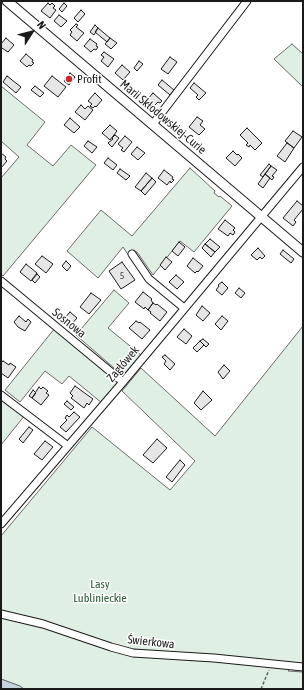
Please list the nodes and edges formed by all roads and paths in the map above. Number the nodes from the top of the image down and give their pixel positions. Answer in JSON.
{"nodes":[{"id":1,"x":7,"y":1,"type":"edge"},
{"id":2,"x":247,"y":1,"type":"edge"},
{"id":3,"x":153,"y":124,"type":"junction"},
{"id":4,"x":303,"y":167,"type":"edge"},
{"id":5,"x":261,"y":216,"type":"junction"},
{"id":6,"x":303,"y":252,"type":"edge"},
{"id":7,"x":132,"y":254,"type":"dead end"},
{"id":8,"x":1,"y":281,"type":"edge"},
{"id":9,"x":184,"y":308,"type":"junction"},
{"id":10,"x":123,"y":382,"type":"junction"},
{"id":11,"x":1,"y":395,"type":"edge"},
{"id":12,"x":68,"y":446,"type":"junction"},
{"id":13,"x":1,"y":524,"type":"edge"},
{"id":14,"x":1,"y":614,"type":"edge"},
{"id":15,"x":271,"y":664,"type":"junction"},
{"id":16,"x":303,"y":667,"type":"edge"},
{"id":17,"x":260,"y":689,"type":"edge"}],
"edges":[{"from":1,"to":3,"type":"street","name":"Marii Skłodowskiej-Curie"},
{"from":2,"to":3,"type":"street"},
{"from":3,"to":5,"type":"street","name":"Marii Skłodowskiej-Curie"},
{"from":4,"to":5,"type":"street","name":"Zagłówek"},
{"from":5,"to":6,"type":"street","name":"Marii Skłodowskiej-Curie"},
{"from":5,"to":9,"type":"street","name":"Zagłówek"},
{"from":7,"to":9,"type":"street"},
{"from":8,"to":10,"type":"street","name":"Sosnowa"},
{"from":9,"to":10,"type":"street","name":"Zagłówek"},
{"from":10,"to":12,"type":"street","name":"Zagłówek"},
{"from":11,"to":12,"type":"street"},
{"from":12,"to":13,"type":"street","name":"Zagłówek"},
{"from":14,"to":15,"type":"street","name":"Świerkowa"},
{"from":15,"to":16,"type":"street","name":"Świerkowa"},
{"from":15,"to":17,"type":"path"}]}
